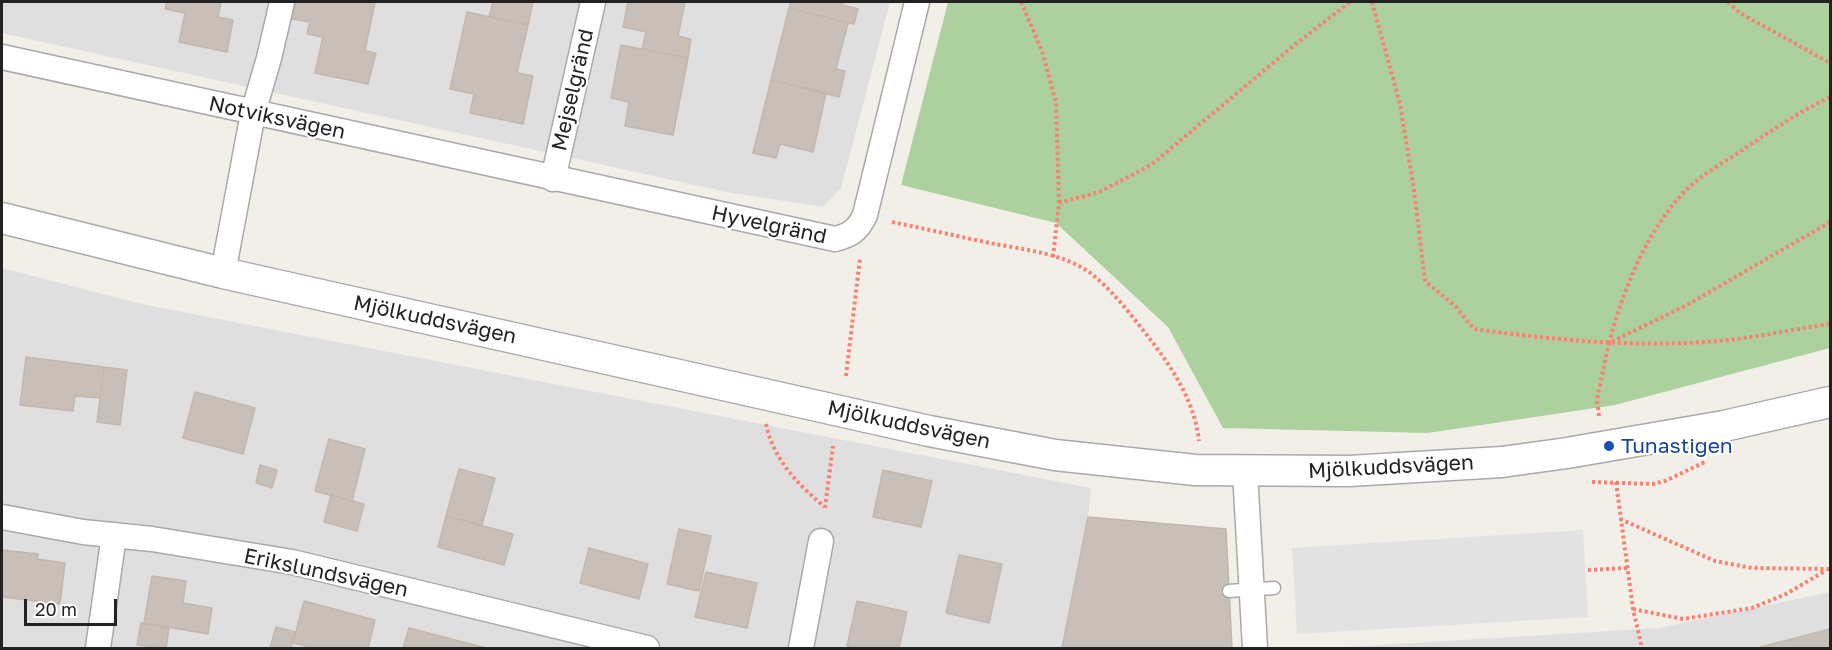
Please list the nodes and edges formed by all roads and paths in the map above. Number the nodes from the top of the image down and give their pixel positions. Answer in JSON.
{"nodes":[{"id":1,"x":282,"y":2,"type":"edge"},
{"id":2,"x":593,"y":2,"type":"edge"},
{"id":3,"x":917,"y":2,"type":"edge"},
{"id":4,"x":1021,"y":2,"type":"edge"},
{"id":5,"x":1350,"y":2,"type":"edge"},
{"id":6,"x":1372,"y":2,"type":"edge"},
{"id":7,"x":1728,"y":2,"type":"edge"},
{"id":8,"x":2,"y":57,"type":"edge"},
{"id":9,"x":1830,"y":63,"type":"edge"},
{"id":10,"x":1830,"y":97,"type":"edge"},
{"id":11,"x":253,"y":113,"type":"junction"},
{"id":12,"x":553,"y":179,"type":"junction"},
{"id":13,"x":1059,"y":203,"type":"junction"},
{"id":14,"x":865,"y":215,"type":"junction"},
{"id":15,"x":2,"y":218,"type":"edge"},
{"id":16,"x":1830,"y":222,"type":"edge"},
{"id":17,"x":1053,"y":256,"type":"junction"},
{"id":18,"x":223,"y":273,"type":"junction"},
{"id":19,"x":1830,"y":324,"type":"edge"},
{"id":20,"x":1609,"y":344,"type":"junction"},
{"id":21,"x":846,"y":376,"type":"dead end"},
{"id":22,"x":1830,"y":402,"type":"edge"},
{"id":23,"x":764,"y":416,"type":"dead end"},
{"id":24,"x":1600,"y":421,"type":"dead end"},
{"id":25,"x":833,"y":446,"type":"dead end"},
{"id":26,"x":1195,"y":470,"type":"junction"},
{"id":27,"x":1245,"y":472,"type":"junction"},
{"id":28,"x":1616,"y":482,"type":"dead end"},
{"id":29,"x":825,"y":507,"type":"junction"},
{"id":30,"x":2,"y":518,"type":"edge"},
{"id":31,"x":1620,"y":519,"type":"junction"},
{"id":32,"x":114,"y":536,"type":"junction"},
{"id":33,"x":821,"y":541,"type":"joint"},
{"id":34,"x":1628,"y":568,"type":"junction"},
{"id":35,"x":1588,"y":570,"type":"dead end"},
{"id":36,"x":1828,"y":570,"type":"edge"},
{"id":37,"x":1633,"y":609,"type":"junction"},
{"id":38,"x":98,"y":648,"type":"edge"},
{"id":39,"x":647,"y":648,"type":"edge"},
{"id":40,"x":801,"y":648,"type":"edge"},
{"id":41,"x":1255,"y":648,"type":"edge"},
{"id":42,"x":1642,"y":648,"type":"edge"}],
"edges":[{"from":1,"to":11,"type":"street"},
{"from":2,"to":12,"type":"street","name":"Mejselgränd"},
{"from":3,"to":14,"type":"street","name":"Hyvelgränd"},
{"from":4,"to":13,"type":"path"},
{"from":5,"to":13,"type":"path"},
{"from":6,"to":20,"type":"path"},
{"from":7,"to":9,"type":"path"},
{"from":8,"to":11,"type":"street","name":"Notviksvägen"},
{"from":10,"to":20,"type":"path"},
{"from":11,"to":12,"type":"street","name":"Notviksvägen"},
{"from":11,"to":18,"type":"street"},
{"from":12,"to":14,"type":"street","name":"Hyvelgränd"},
{"from":13,"to":17,"type":"path"},
{"from":14,"to":17,"type":"path"},
{"from":14,"to":21,"type":"path"},
{"from":15,"to":18,"type":"street","name":"Mjölkuddsvägen"},
{"from":16,"to":20,"type":"path"},
{"from":17,"to":26,"type":"path"},
{"from":18,"to":26,"type":"street","name":"Mjölkuddsvägen"},
{"from":19,"to":20,"type":"path"},
{"from":20,"to":24,"type":"path"},
{"from":22,"to":27,"type":"street","name":"Mjölkuddsvägen"},
{"from":23,"to":29,"type":"path"},
{"from":25,"to":29,"type":"path"},
{"from":26,"to":27,"type":"street","name":"Mjölkuddsvägen"},
{"from":27,"to":41,"type":"street"},
{"from":28,"to":31,"type":"path"},
{"from":29,"to":33,"type":"path"},
{"from":30,"to":32,"type":"street","name":"Erikslundsvägen"},
{"from":31,"to":34,"type":"path"},
{"from":31,"to":36,"type":"path"},
{"from":32,"to":38,"type":"street"},
{"from":32,"to":39,"type":"street","name":"Erikslundsvägen"},
{"from":33,"to":40,"type":"street"},
{"from":34,"to":35,"type":"path"},
{"from":34,"to":37,"type":"path"},
{"from":36,"to":37,"type":"path"},
{"from":37,"to":42,"type":"path"}]}
